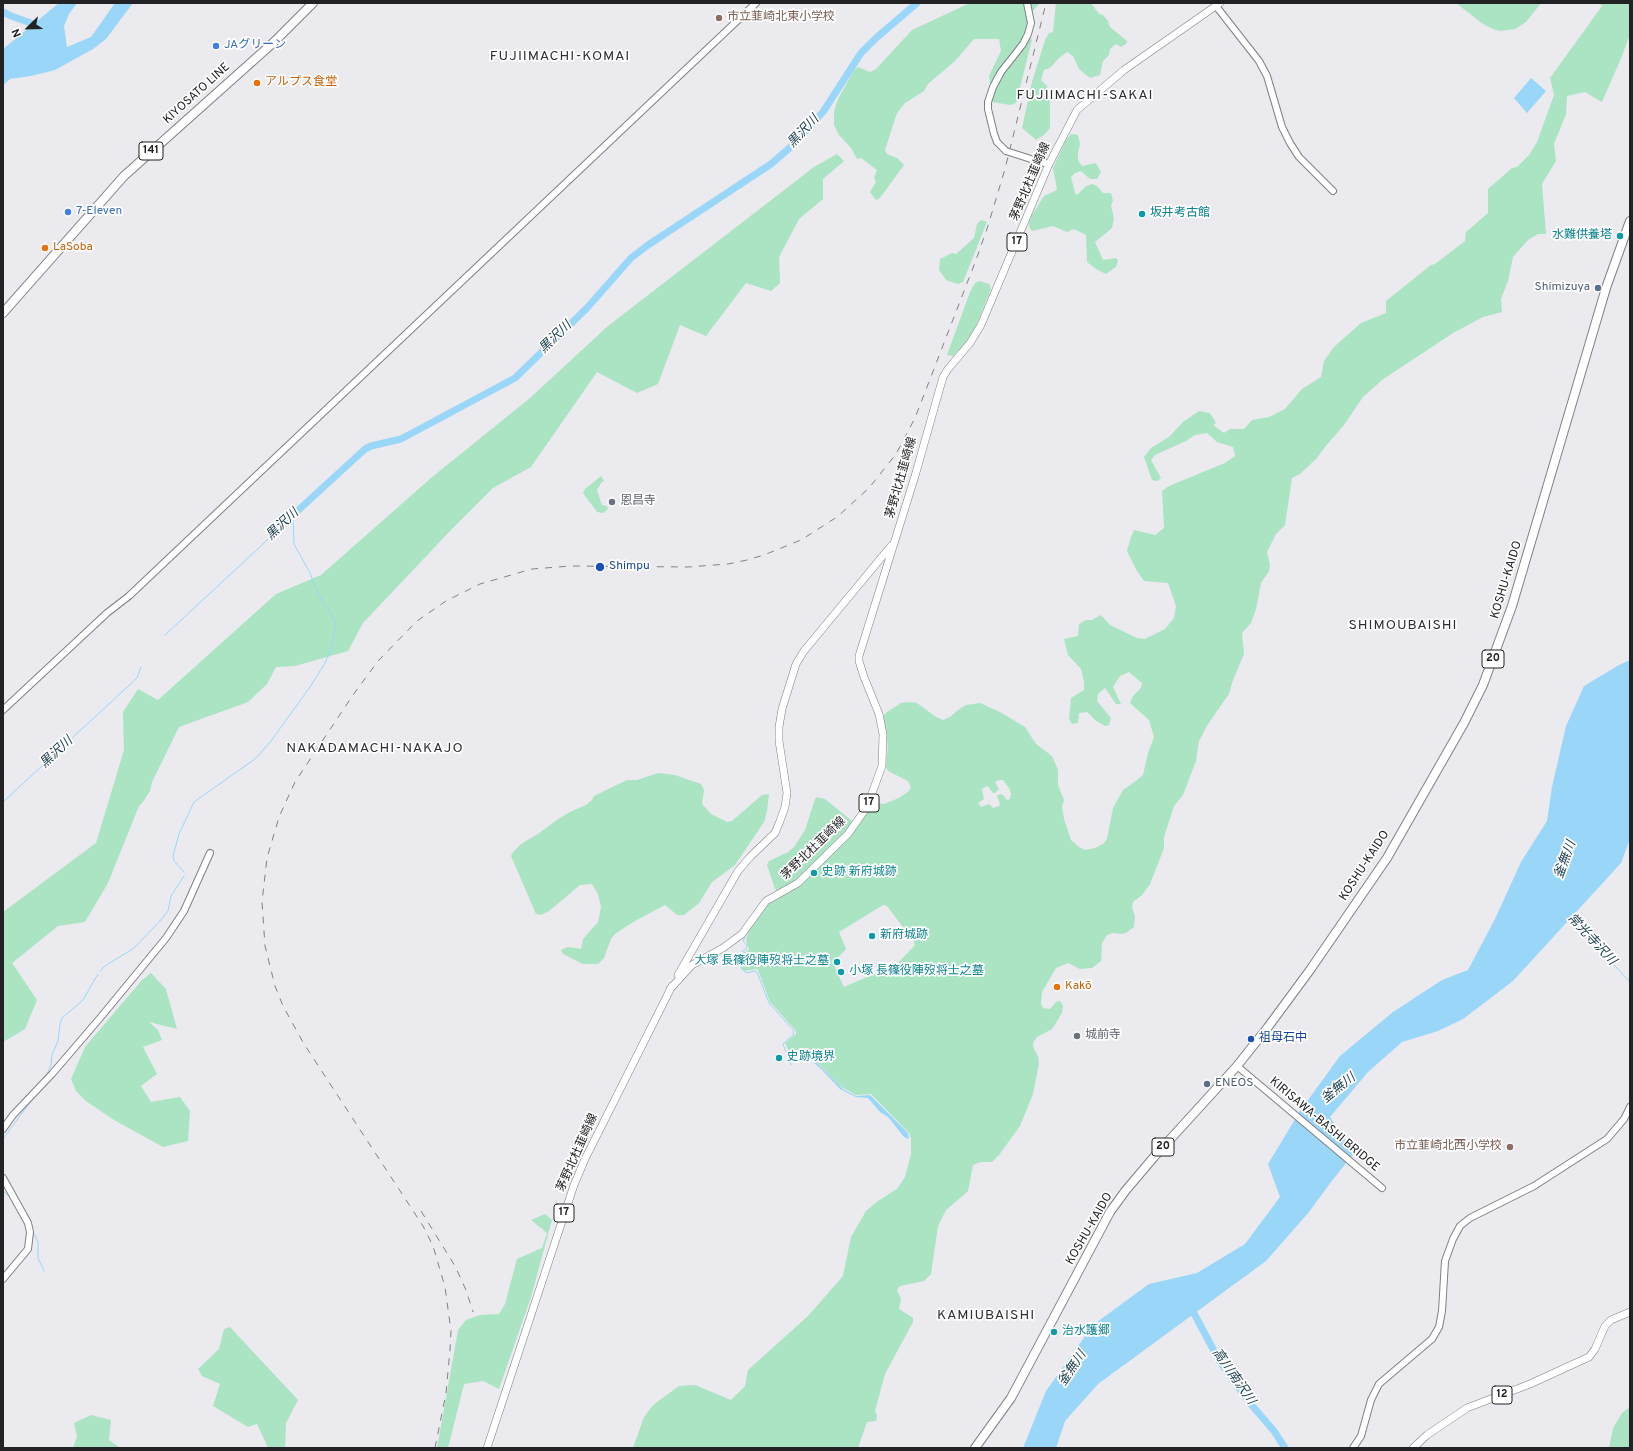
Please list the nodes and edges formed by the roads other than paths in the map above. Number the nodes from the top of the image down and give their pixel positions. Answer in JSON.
{"nodes":[{"id":1,"x":313,"y":3,"type":"edge"},
{"id":2,"x":756,"y":3,"type":"edge"},
{"id":3,"x":1027,"y":3,"type":"edge"},
{"id":4,"x":1218,"y":5,"type":"edge"},
{"id":5,"x":1049,"y":164,"type":"junction"},
{"id":6,"x":1333,"y":192,"type":"dead end"},
{"id":7,"x":1630,"y":221,"type":"edge"},
{"id":8,"x":3,"y":313,"type":"edge"},
{"id":9,"x":896,"y":539,"type":"junction"},
{"id":10,"x":3,"y":710,"type":"edge"},
{"id":11,"x":210,"y":853,"type":"dead end"},
{"id":12,"x":670,"y":989,"type":"junction"},
{"id":13,"x":1238,"y":1067,"type":"junction"},
{"id":14,"x":1630,"y":1107,"type":"edge"},
{"id":15,"x":3,"y":1129,"type":"edge"},
{"id":16,"x":3,"y":1178,"type":"edge"},
{"id":17,"x":1382,"y":1188,"type":"dead end"},
{"id":18,"x":3,"y":1279,"type":"edge"},
{"id":19,"x":1630,"y":1312,"type":"edge"},
{"id":20,"x":487,"y":1448,"type":"edge"},
{"id":21,"x":975,"y":1448,"type":"edge"},
{"id":22,"x":1353,"y":1448,"type":"edge"},
{"id":23,"x":1413,"y":1448,"type":"edge"}],
"edges":[{"from":1,"to":8,"type":"highway","name":"KIYOSATO LINE","number":"141"},
{"from":2,"to":10,"type":"street"},
{"from":3,"to":5,"type":"street","bridge":true},
{"from":4,"to":5,"type":"main road","name":"茅野北杜韮崎線","number":"17"},
{"from":4,"to":6,"type":"street"},
{"from":5,"to":9,"type":"main road","name":"茅野北杜韮崎線","number":"17"},
{"from":7,"to":13,"type":"highway","name":"KOSHU-KAIDO","number":"20"},
{"from":9,"to":12,"type":"main road","name":"茅野北杜韮崎線","number":"17"},
{"from":9,"to":12,"type":"main road","name":"茅野北杜韮崎線","number":"17"},
{"from":11,"to":15,"type":"street"},
{"from":12,"to":20,"type":"main road","name":"茅野北杜韮崎線","number":"17"},
{"from":13,"to":17,"type":"street","name":"KIRISAWA-BASHI BRIDGE"},
{"from":13,"to":21,"type":"highway","name":"KOSHU-KAIDO","number":"20"},
{"from":14,"to":22,"type":"street"},
{"from":16,"to":18,"type":"street"},
{"from":19,"to":23,"type":"main road","number":"12"}]}
